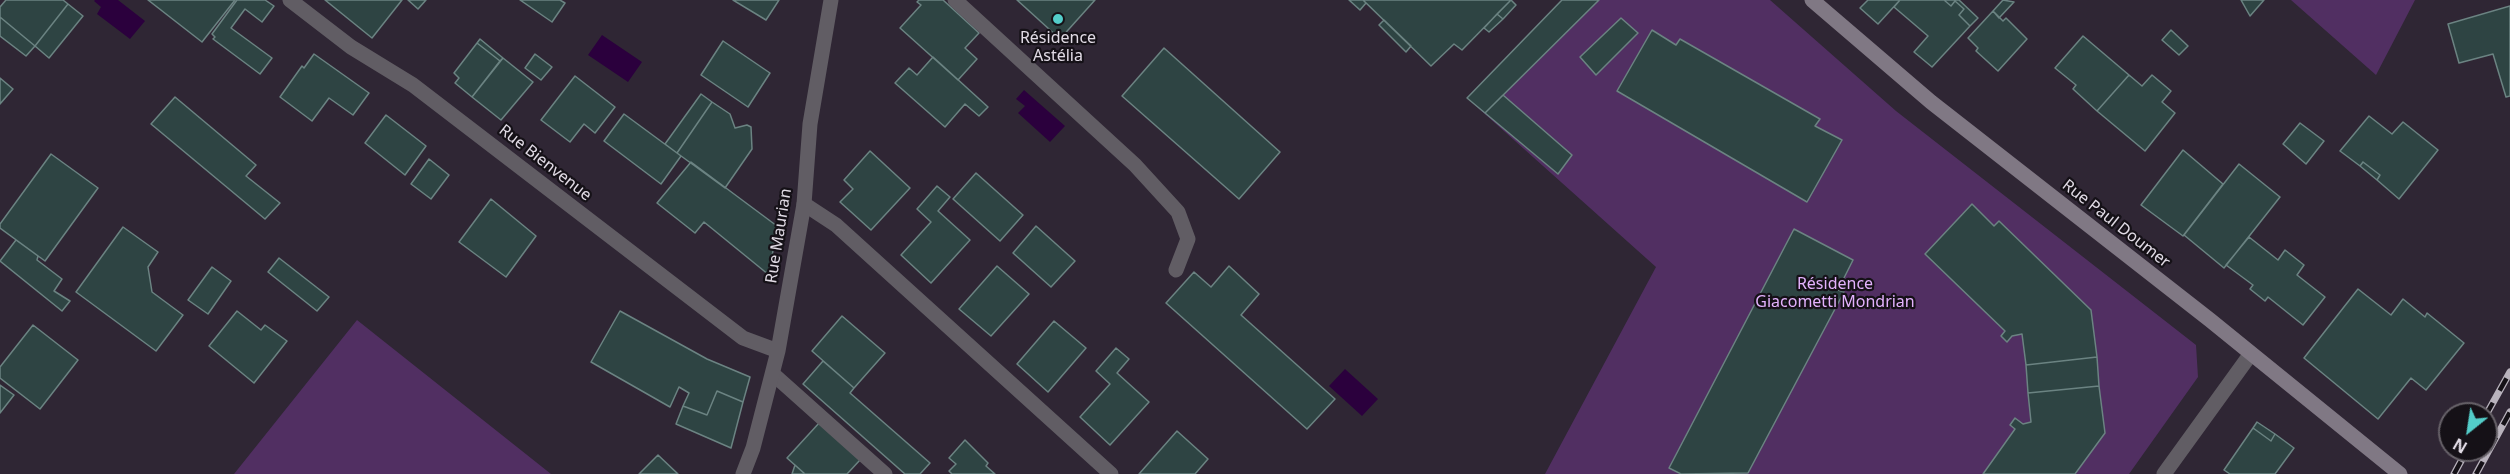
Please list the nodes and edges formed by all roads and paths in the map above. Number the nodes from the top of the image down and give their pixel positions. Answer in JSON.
{"nodes":[{"id":1,"x":290,"y":0,"type":"edge"},
{"id":2,"x":831,"y":0,"type":"edge"},
{"id":3,"x":955,"y":0,"type":"edge"},
{"id":4,"x":1812,"y":0,"type":"edge"},
{"id":5,"x":804,"y":204,"type":"junction"},
{"id":6,"x":1176,"y":270,"type":"dead end"},
{"id":7,"x":778,"y":351,"type":"junction"},
{"id":8,"x":2250,"y":355,"type":"junction"},
{"id":9,"x":773,"y":374,"type":"junction"},
{"id":10,"x":742,"y":474,"type":"edge"},
{"id":11,"x":885,"y":474,"type":"edge"},
{"id":12,"x":1111,"y":474,"type":"edge"},
{"id":13,"x":2164,"y":474,"type":"edge"},
{"id":14,"x":2400,"y":474,"type":"edge"}],
"edges":[{"from":1,"to":7,"type":"street","name":"Rue Bienvenue"},
{"from":2,"to":5,"type":"street","name":"Rue Maurian"},
{"from":3,"to":6,"type":"street"},
{"from":4,"to":8,"type":"street","name":"Rue Paul Doumer"},
{"from":5,"to":7,"type":"street","name":"Rue Maurian"},
{"from":5,"to":12,"type":"street"},
{"from":7,"to":9,"type":"street","name":"Rue Maurian"},
{"from":8,"to":13,"type":"street"},
{"from":8,"to":14,"type":"street","name":"Rue Paul Doumer"},
{"from":9,"to":10,"type":"street","name":"Rue Maurian"},
{"from":9,"to":11,"type":"street"}]}
